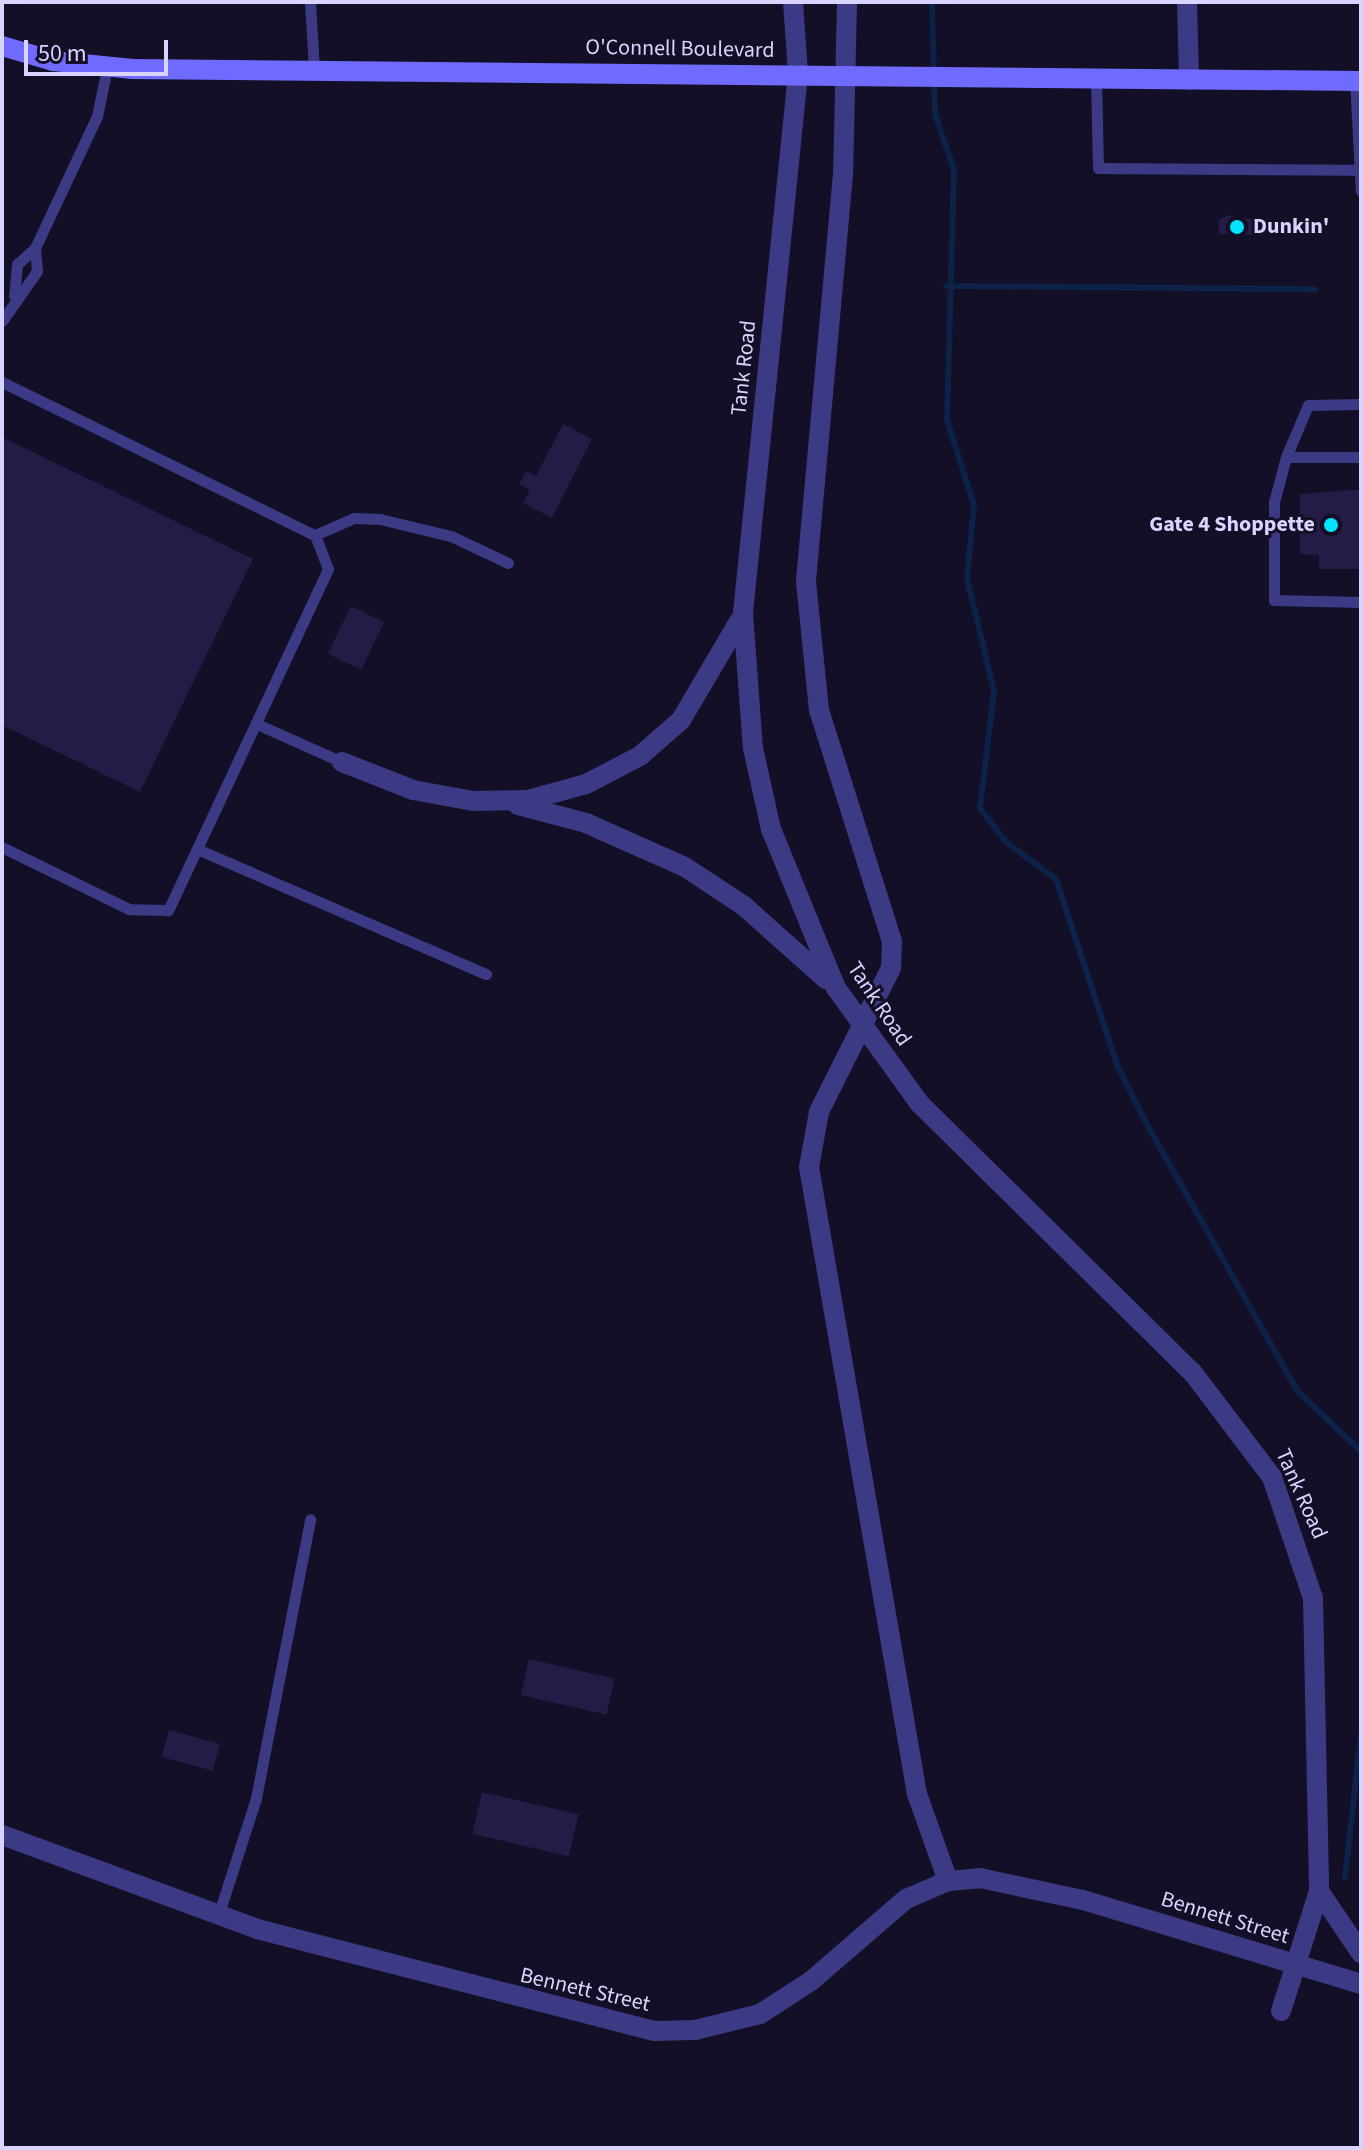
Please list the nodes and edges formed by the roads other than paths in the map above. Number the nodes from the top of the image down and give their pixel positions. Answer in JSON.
{"nodes":[{"id":1,"x":310,"y":2,"type":"edge"},
{"id":2,"x":793,"y":2,"type":"edge"},
{"id":3,"x":847,"y":2,"type":"edge"},
{"id":4,"x":1187,"y":2,"type":"edge"},
{"id":5,"x":2,"y":46,"type":"edge"},
{"id":6,"x":107,"y":68,"type":"junction"},
{"id":7,"x":314,"y":69,"type":"junction"},
{"id":8,"x":798,"y":74,"type":"junction"},
{"id":9,"x":848,"y":75,"type":"junction"},
{"id":10,"x":1096,"y":79,"type":"junction"},
{"id":11,"x":1189,"y":80,"type":"junction"},
{"id":12,"x":1358,"y":81,"type":"edge"},
{"id":13,"x":1358,"y":170,"type":"junction"},
{"id":14,"x":1361,"y":191,"type":"edge"},
{"id":15,"x":35,"y":248,"type":"junction"},
{"id":16,"x":14,"y":296,"type":"junction"},
{"id":17,"x":2,"y":321,"type":"edge"},
{"id":18,"x":2,"y":382,"type":"edge"},
{"id":19,"x":1361,"y":404,"type":"edge"},
{"id":20,"x":1286,"y":457,"type":"junction"},
{"id":21,"x":1361,"y":457,"type":"edge"},
{"id":22,"x":315,"y":535,"type":"junction"},
{"id":23,"x":508,"y":563,"type":"dead end"},
{"id":24,"x":1361,"y":602,"type":"edge"},
{"id":25,"x":743,"y":613,"type":"junction"},
{"id":26,"x":257,"y":724,"type":"junction"},
{"id":27,"x":342,"y":762,"type":"joint"},
{"id":28,"x":502,"y":802,"type":"junction"},
{"id":29,"x":2,"y":847,"type":"edge"},
{"id":30,"x":197,"y":849,"type":"junction"},
{"id":31,"x":486,"y":974,"type":"dead end"},
{"id":32,"x":836,"y":988,"type":"junction"},
{"id":33,"x":863,"y":1028,"type":"junction"},
{"id":34,"x":310,"y":1519,"type":"dead end"},
{"id":35,"x":2,"y":1835,"type":"edge"},
{"id":36,"x":948,"y":1881,"type":"junction"},
{"id":37,"x":1319,"y":1891,"type":"junction"},
{"id":38,"x":218,"y":1916,"type":"junction"},
{"id":39,"x":1361,"y":1953,"type":"edge"},
{"id":40,"x":1296,"y":1964,"type":"junction"},
{"id":41,"x":1361,"y":1984,"type":"edge"},
{"id":42,"x":1281,"y":2011,"type":"dead end"}],
"edges":[{"from":1,"to":7,"type":"lane"},
{"from":2,"to":8,"type":"street","name":"Tank Road"},
{"from":3,"to":9,"type":"street"},
{"from":4,"to":11,"type":"street"},
{"from":5,"to":6,"type":"street","name":"O'Connell Boulevard"},
{"from":6,"to":7,"type":"street","name":"O'Connell Boulevard"},
{"from":6,"to":15,"type":"lane"},
{"from":7,"to":8,"type":"street","name":"O'Connell Boulevard"},
{"from":8,"to":9,"type":"street","name":"O'Connell Boulevard"},
{"from":8,"to":25,"type":"street","name":"Tank Road"},
{"from":9,"to":10,"type":"street","name":"O'Connell Boulevard"},
{"from":9,"to":33,"type":"street"},
{"from":10,"to":11,"type":"street","name":"O'Connell Boulevard"},
{"from":10,"to":13,"type":"lane"},
{"from":11,"to":12,"type":"street","name":"O'Connell Boulevard"},
{"from":12,"to":13,"type":"lane"},
{"from":13,"to":14,"type":"lane"},
{"from":15,"to":16,"type":"lane"},
{"from":15,"to":16,"type":"lane"},
{"from":16,"to":17,"type":"lane"},
{"from":18,"to":22,"type":"lane"},
{"from":19,"to":20,"type":"lane"},
{"from":20,"to":21,"type":"lane"},
{"from":20,"to":24,"type":"lane"},
{"from":22,"to":23,"type":"lane"},
{"from":22,"to":26,"type":"lane"},
{"from":25,"to":28,"type":"street"},
{"from":25,"to":32,"type":"street","name":"Tank Road"},
{"from":26,"to":27,"type":"lane"},
{"from":26,"to":30,"type":"lane"},
{"from":27,"to":28,"type":"street"},
{"from":28,"to":32,"type":"street"},
{"from":29,"to":30,"type":"lane"},
{"from":30,"to":31,"type":"lane"},
{"from":32,"to":33,"type":"street","name":"Tank Road"},
{"from":33,"to":36,"type":"street"},
{"from":33,"to":37,"type":"street","name":"Tank Road"},
{"from":34,"to":38,"type":"lane"},
{"from":35,"to":38,"type":"street","name":"Bennett Street"},
{"from":36,"to":38,"type":"street","name":"Bennett Street"},
{"from":36,"to":40,"type":"street","name":"Bennett Street"},
{"from":37,"to":39,"type":"street"},
{"from":37,"to":40,"type":"street","name":"Tank Road"},
{"from":40,"to":41,"type":"street","name":"Bennett Street"},
{"from":40,"to":42,"type":"street","name":"Tank Road"}]}
